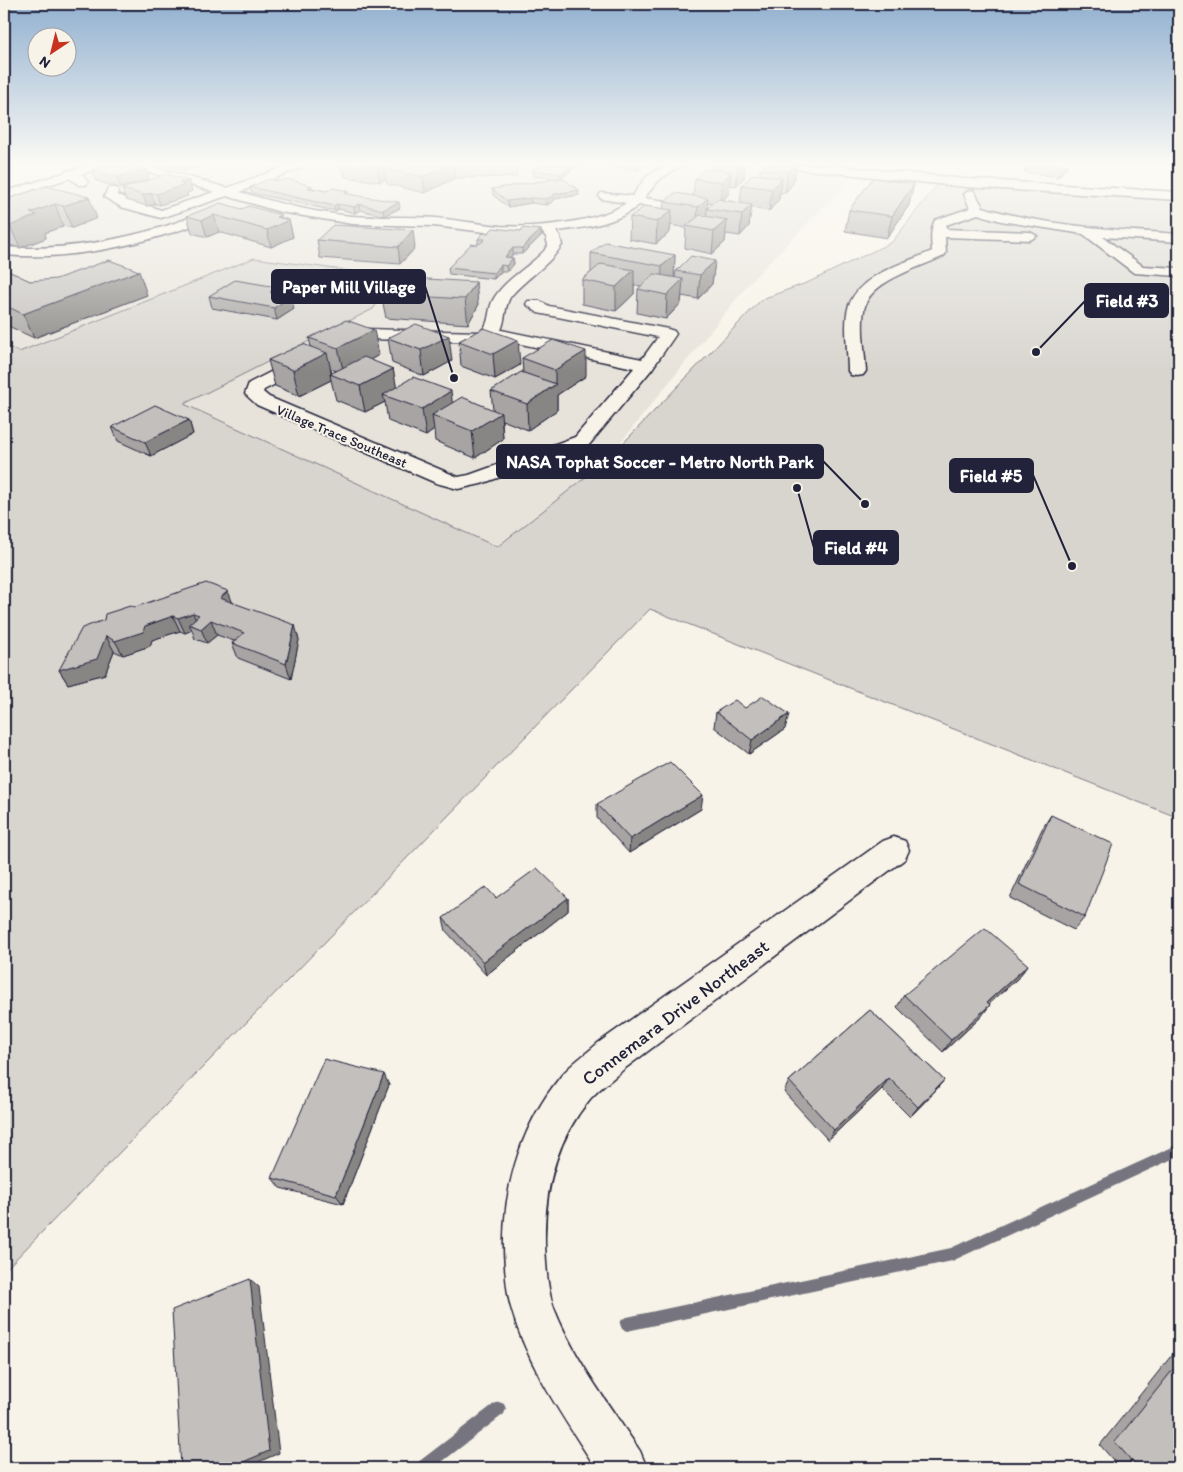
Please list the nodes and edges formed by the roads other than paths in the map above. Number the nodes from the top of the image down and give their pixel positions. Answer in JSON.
{"nodes":[{"id":1,"x":938,"y":233,"type":"edge"},
{"id":2,"x":154,"y":234,"type":"edge"},
{"id":3,"x":551,"y":234,"type":"edge"},
{"id":4,"x":960,"y":234,"type":"edge"},
{"id":5,"x":1090,"y":234,"type":"edge"},
{"id":6,"x":1108,"y":234,"type":"edge"},
{"id":7,"x":1097,"y":238,"type":"junction"},
{"id":8,"x":1179,"y":238,"type":"edge"},
{"id":9,"x":4,"y":251,"type":"edge"},
{"id":10,"x":1119,"y":254,"type":"junction"},
{"id":11,"x":1145,"y":255,"type":"dead end"},
{"id":12,"x":1179,"y":272,"type":"edge"},
{"id":13,"x":534,"y":304,"type":"dead end"},
{"id":14,"x":492,"y":332,"type":"junction"},
{"id":15,"x":646,"y":365,"type":"junction"},
{"id":16,"x":857,"y":371,"type":"dead end"},
{"id":17,"x":894,"y":850,"type":"dead end"},
{"id":18,"x":623,"y":1468,"type":"edge"}],
"edges":[{"from":1,"to":16,"type":"street"},
{"from":2,"to":9,"type":"street"},
{"from":3,"to":14,"type":"street"},
{"from":4,"to":7,"type":"street"},
{"from":5,"to":7,"type":"street"},
{"from":6,"to":8,"type":"street"},
{"from":7,"to":10,"type":"street"},
{"from":10,"to":11,"type":"street"},
{"from":10,"to":12,"type":"street"},
{"from":13,"to":15,"type":"street","name":"Village Trace Southeast"},
{"from":14,"to":15,"type":"street","name":"Village Trace Southeast"},
{"from":14,"to":15,"type":"street","name":"Village Trace Southeast"},
{"from":17,"to":18,"type":"street","name":"Connemara Drive Northeast"}]}
